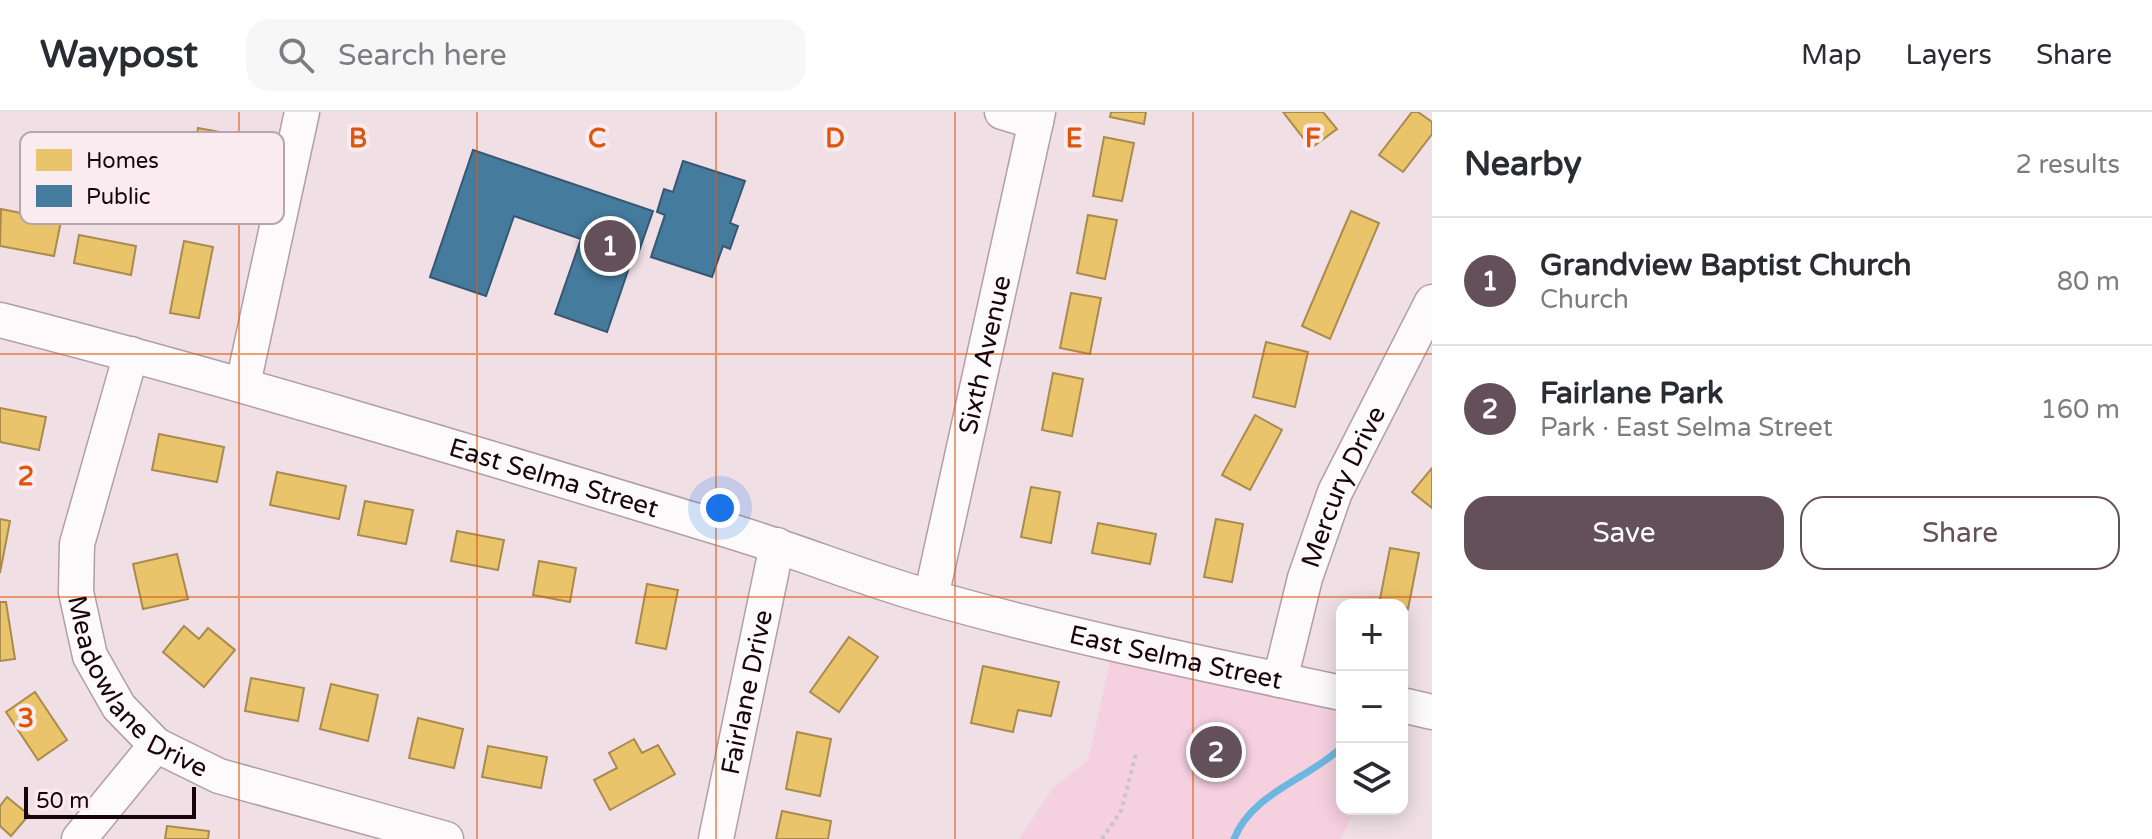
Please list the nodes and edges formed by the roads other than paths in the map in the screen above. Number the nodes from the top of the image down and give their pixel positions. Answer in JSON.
{"nodes":[{"id":1,"x":302,"y":112,"type":"edge"},
{"id":2,"x":1002,"y":112,"type":"edge"},
{"id":3,"x":1037,"y":117,"type":"edge"},
{"id":4,"x":284,"y":195,"type":"edge"},
{"id":5,"x":278,"y":224,"type":"edge"},
{"id":6,"x":1432,"y":302,"type":"edge"},
{"id":7,"x":0,"y":320,"type":"edge"},
{"id":8,"x":131,"y":354,"type":"junction"},
{"id":9,"x":243,"y":384,"type":"junction"},
{"id":10,"x":777,"y":545,"type":"junction"},
{"id":11,"x":931,"y":597,"type":"junction"},
{"id":12,"x":1280,"y":680,"type":"junction"},
{"id":13,"x":1336,"y":692,"type":"edge"},
{"id":14,"x":156,"y":745,"type":"junction"},
{"id":15,"x":79,"y":839,"type":"edge"},
{"id":16,"x":446,"y":839,"type":"edge"},
{"id":17,"x":716,"y":839,"type":"edge"}],
"edges":[{"from":1,"to":4,"type":"street"},
{"from":2,"to":3,"type":"street"},
{"from":3,"to":11,"type":"street","name":"Sixth Avenue"},
{"from":5,"to":9,"type":"street"},
{"from":6,"to":12,"type":"street","name":"Mercury Drive"},
{"from":7,"to":8,"type":"street","name":"East Selma Street"},
{"from":8,"to":9,"type":"street","name":"East Selma Street"},
{"from":8,"to":14,"type":"street","name":"Meadowlane Drive"},
{"from":9,"to":10,"type":"street","name":"East Selma Street"},
{"from":10,"to":11,"type":"street","name":"East Selma Street"},
{"from":10,"to":17,"type":"street","name":"Fairlane Drive"},
{"from":11,"to":12,"type":"street","name":"East Selma Street"},
{"from":12,"to":13,"type":"street","name":"East Selma Street"},
{"from":14,"to":15,"type":"street"},
{"from":14,"to":16,"type":"street","name":"Meadowlane Drive"}]}
